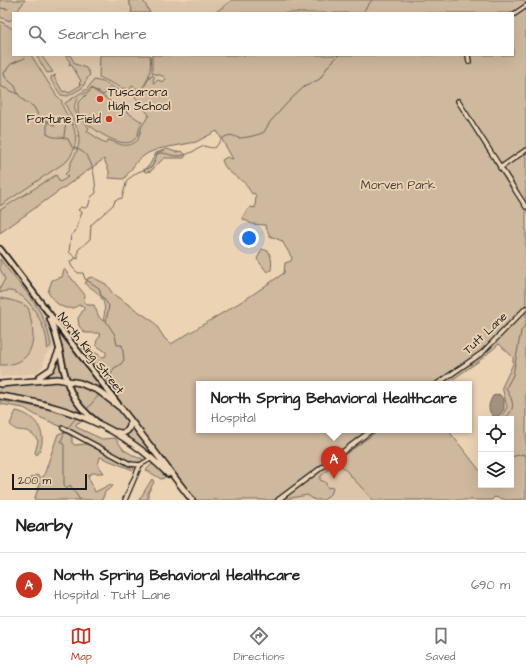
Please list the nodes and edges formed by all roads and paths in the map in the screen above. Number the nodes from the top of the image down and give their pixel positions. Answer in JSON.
{"nodes":[{"id":1,"x":526,"y":6,"type":"edge"},
{"id":2,"x":514,"y":14,"type":"edge"},
{"id":3,"x":468,"y":56,"type":"edge"},
{"id":4,"x":469,"y":62,"type":"dead end"},
{"id":5,"x":458,"y":102,"type":"dead end"},
{"id":6,"x":526,"y":150,"type":"edge"},
{"id":7,"x":500,"y":168,"type":"junction"},
{"id":8,"x":526,"y":207,"type":"edge"},
{"id":9,"x":0,"y":249,"type":"edge"},
{"id":10,"x":526,"y":308,"type":"edge"},
{"id":11,"x":44,"y":309,"type":"junction"},
{"id":12,"x":59,"y":351,"type":"junction"},
{"id":13,"x":33,"y":380,"type":"junction"},
{"id":14,"x":66,"y":380,"type":"junction"},
{"id":15,"x":441,"y":381,"type":"edge"},
{"id":16,"x":0,"y":384,"type":"edge"},
{"id":17,"x":0,"y":396,"type":"edge"},
{"id":18,"x":121,"y":408,"type":"junction"},
{"id":19,"x":130,"y":420,"type":"junction"},
{"id":20,"x":99,"y":423,"type":"junction"},
{"id":21,"x":66,"y":429,"type":"dead end"},
{"id":22,"x":114,"y":431,"type":"junction"},
{"id":23,"x":368,"y":433,"type":"edge"},
{"id":24,"x":155,"y":452,"type":"junction"},
{"id":25,"x":152,"y":458,"type":"junction"},
{"id":26,"x":140,"y":464,"type":"junction"},
{"id":27,"x":181,"y":486,"type":"junction"},
{"id":28,"x":125,"y":500,"type":"edge"},
{"id":29,"x":192,"y":500,"type":"edge"},
{"id":30,"x":278,"y":500,"type":"edge"}],
"edges":[{"from":1,"to":2,"type":"street"},
{"from":3,"to":4,"type":"street"},
{"from":5,"to":7,"type":"street"},
{"from":6,"to":7,"type":"street"},
{"from":7,"to":8,"type":"street"},
{"from":9,"to":11,"type":"main road","name":"North King Street"},
{"from":10,"to":15,"type":"street","name":"Tutt Lane"},
{"from":11,"to":12,"type":"main road","name":"North King Street"},
{"from":11,"to":18,"type":"main road","name":"North King Street"},
{"from":12,"to":13,"type":"highway"},
{"from":12,"to":14,"type":"main road","name":"North King Street"},
{"from":13,"to":14,"type":"highway"},
{"from":13,"to":16,"type":"highway"},
{"from":14,"to":18,"type":"highway"},
{"from":14,"to":20,"type":"main road","name":"North King Street"},
{"from":17,"to":20,"type":"highway"},
{"from":18,"to":19,"type":"highway"},
{"from":19,"to":22,"type":"highway"},
{"from":19,"to":24,"type":"highway"},
{"from":20,"to":22,"type":"highway"},
{"from":21,"to":26,"type":"street"},
{"from":22,"to":25,"type":"highway"},
{"from":23,"to":30,"type":"street"},
{"from":24,"to":25,"type":"highway"},
{"from":24,"to":27,"type":"highway"},
{"from":25,"to":26,"type":"street"},
{"from":25,"to":27,"type":"highway"},
{"from":26,"to":28,"type":"street"},
{"from":27,"to":29,"type":"highway"}]}
